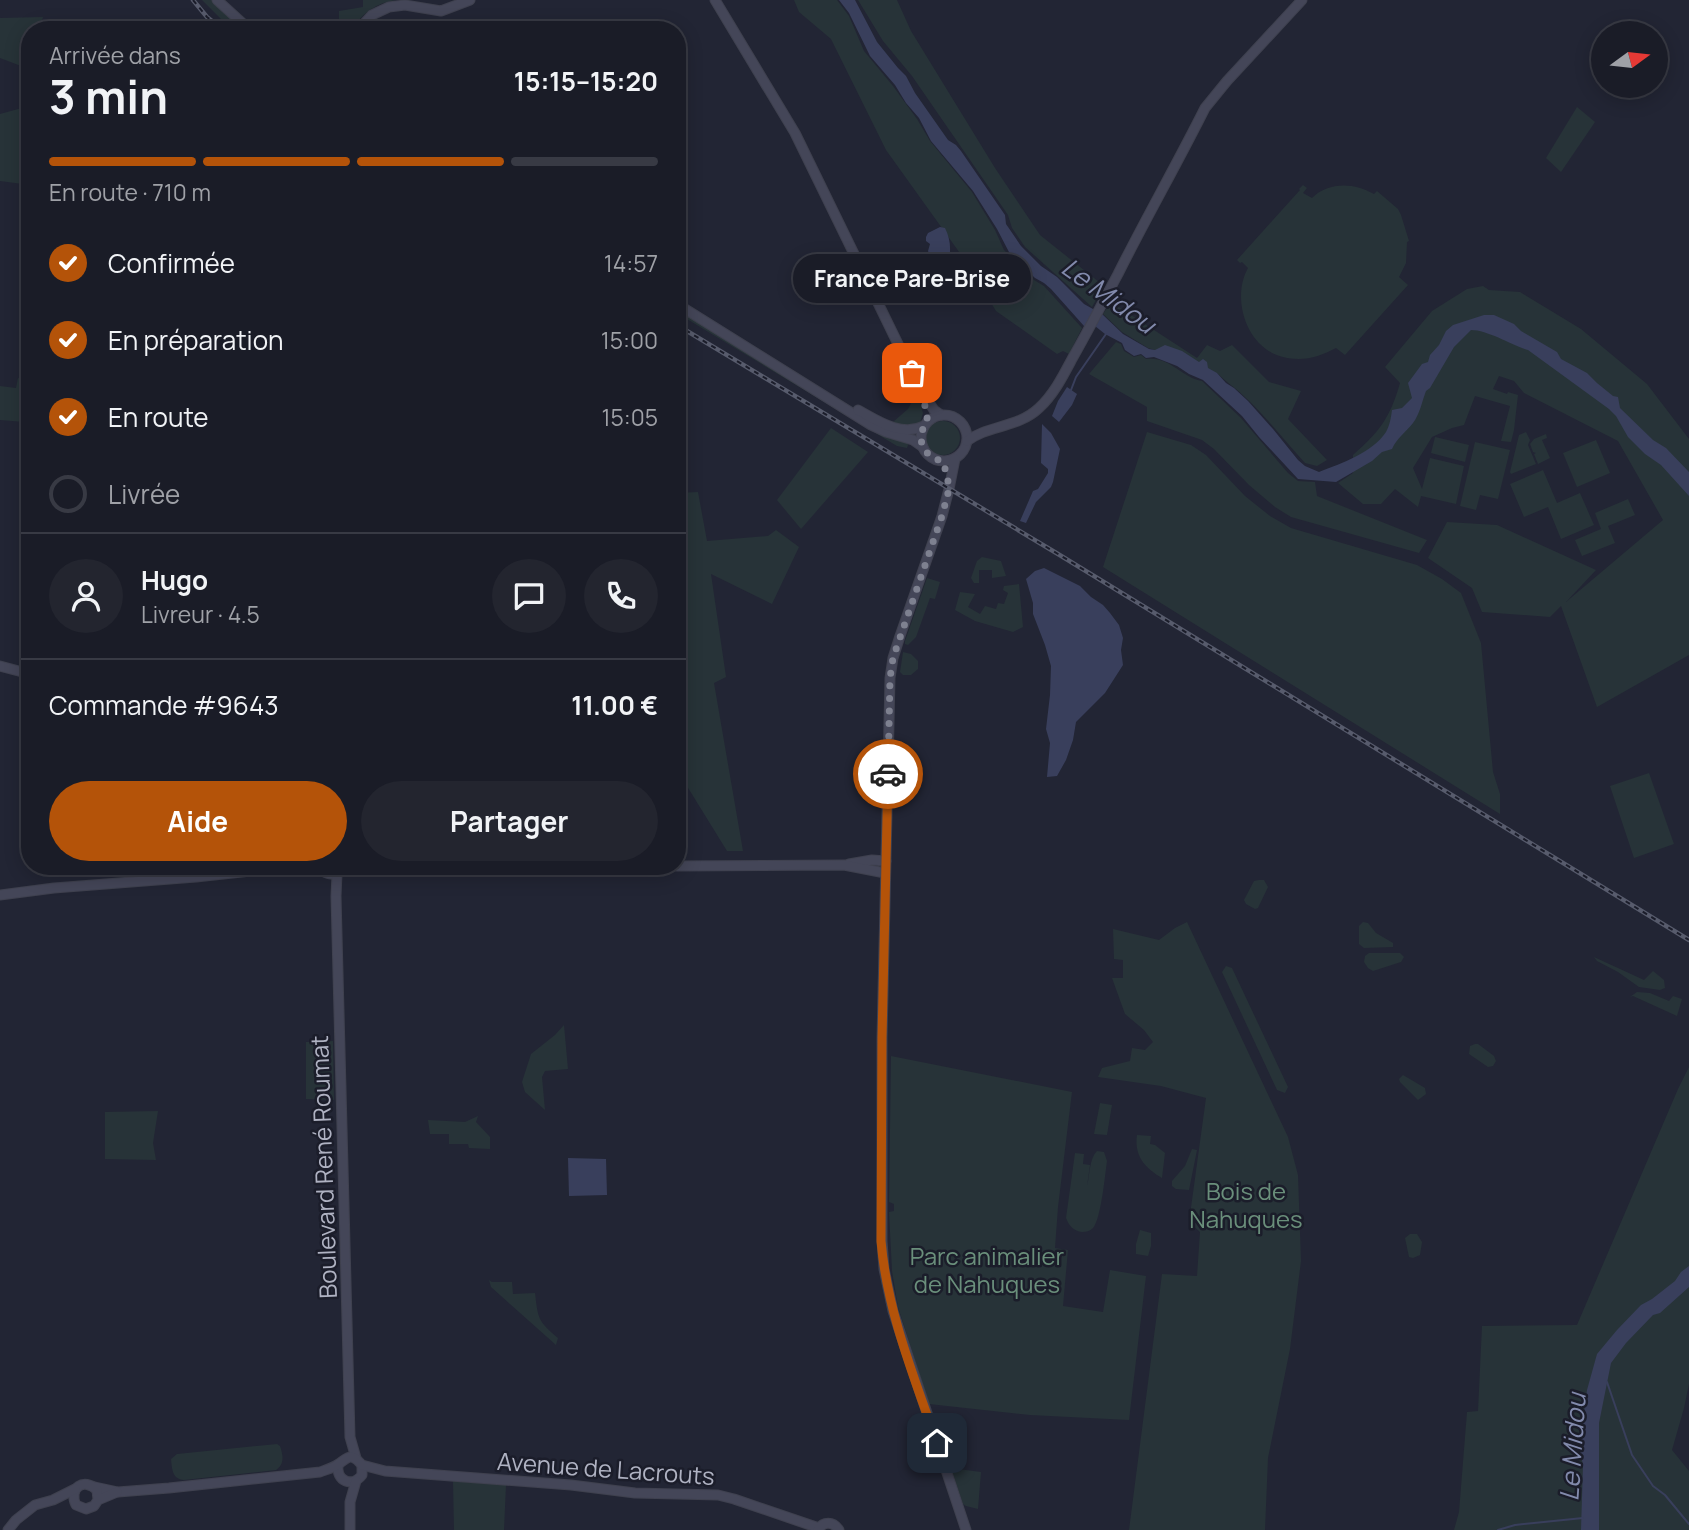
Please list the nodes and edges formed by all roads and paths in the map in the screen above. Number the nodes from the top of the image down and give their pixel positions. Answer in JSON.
{"nodes":[{"id":1,"x":217,"y":0,"type":"edge"},
{"id":2,"x":224,"y":0,"type":"edge"},
{"id":3,"x":468,"y":0,"type":"edge"},
{"id":4,"x":715,"y":0,"type":"edge"},
{"id":5,"x":1301,"y":0,"type":"edge"},
{"id":6,"x":240,"y":21,"type":"edge"},
{"id":7,"x":246,"y":21,"type":"edge"},
{"id":8,"x":366,"y":21,"type":"edge"},
{"id":9,"x":686,"y":304,"type":"edge"},
{"id":10,"x":686,"y":310,"type":"edge"},
{"id":11,"x":919,"y":387,"type":"junction"},
{"id":12,"x":941,"y":415,"type":"junction"},
{"id":13,"x":926,"y":424,"type":"junction"},
{"id":14,"x":964,"y":427,"type":"junction"},
{"id":15,"x":996,"y":429,"type":"junction"},
{"id":16,"x":967,"y":441,"type":"junction"},
{"id":17,"x":923,"y":447,"type":"junction"},
{"id":18,"x":955,"y":458,"type":"junction"},
{"id":19,"x":942,"y":461,"type":"junction"},
{"id":20,"x":949,"y":489,"type":"junction"},
{"id":21,"x":0,"y":666,"type":"edge"},
{"id":22,"x":21,"y":672,"type":"edge"},
{"id":23,"x":886,"y":843,"type":"junction"},
{"id":24,"x":872,"y":860,"type":"junction"},
{"id":25,"x":886,"y":861,"type":"junction"},
{"id":26,"x":844,"y":865,"type":"junction"},
{"id":27,"x":686,"y":866,"type":"edge"},
{"id":28,"x":886,"y":873,"type":"junction"},
{"id":29,"x":195,"y":875,"type":"edge"},
{"id":30,"x":334,"y":875,"type":"edge"},
{"id":31,"x":0,"y":895,"type":"edge"},
{"id":32,"x":350,"y":1437,"type":"junction"},
{"id":33,"x":341,"y":1470,"type":"junction"},
{"id":34,"x":359,"y":1470,"type":"junction"},
{"id":35,"x":95,"y":1488,"type":"junction"},
{"id":36,"x":75,"y":1489,"type":"junction"},
{"id":37,"x":118,"y":1492,"type":"junction"},
{"id":38,"x":53,"y":1500,"type":"junction"},
{"id":39,"x":98,"y":1500,"type":"junction"},
{"id":40,"x":74,"y":1502,"type":"junction"},
{"id":41,"x":350,"y":1502,"type":"junction"},
{"id":42,"x":818,"y":1529,"type":"edge"},
{"id":43,"x":8,"y":1530,"type":"edge"},
{"id":44,"x":350,"y":1530,"type":"edge"},
{"id":45,"x":839,"y":1530,"type":"edge"},
{"id":46,"x":966,"y":1530,"type":"edge"}],
"edges":[{"from":1,"to":6,"type":"street"},
{"from":2,"to":7,"type":"street"},
{"from":3,"to":8,"type":"street"},
{"from":4,"to":11,"type":"street"},
{"from":5,"to":15,"type":"street"},
{"from":9,"to":13,"type":"street"},
{"from":10,"to":17,"type":"street"},
{"from":11,"to":12,"type":"street"},
{"from":11,"to":13,"type":"street"},
{"from":12,"to":13,"type":"street"},
{"from":12,"to":14,"type":"street"},
{"from":13,"to":17,"type":"street"},
{"from":14,"to":15,"type":"street"},
{"from":14,"to":16,"type":"street"},
{"from":15,"to":16,"type":"street"},
{"from":16,"to":18,"type":"street"},
{"from":17,"to":19,"type":"street"},
{"from":18,"to":19,"type":"street"},
{"from":18,"to":20,"type":"street"},
{"from":19,"to":20,"type":"street"},
{"from":20,"to":23,"type":"street"},
{"from":21,"to":22,"type":"street"},
{"from":23,"to":24,"type":"street"},
{"from":23,"to":25,"type":"street"},
{"from":24,"to":25,"type":"street"},
{"from":24,"to":26,"type":"street"},
{"from":25,"to":28,"type":"street"},
{"from":26,"to":27,"type":"street"},
{"from":26,"to":28,"type":"street"},
{"from":28,"to":46,"type":"street"},
{"from":29,"to":31,"type":"street"},
{"from":30,"to":32,"type":"street","name":"Boulevard René Roumat"},
{"from":32,"to":33,"type":"street","name":"Boulevard René Roumat"},
{"from":32,"to":34,"type":"street","name":"Boulevard René Roumat"},
{"from":33,"to":34,"type":"street"},
{"from":33,"to":34,"type":"street"},
{"from":33,"to":37,"type":"street"},
{"from":33,"to":41,"type":"street"},
{"from":34,"to":41,"type":"street"},
{"from":34,"to":42,"type":"street","name":"Avenue de Lacrouts"},
{"from":35,"to":36,"type":"street"},
{"from":35,"to":37,"type":"street"},
{"from":35,"to":39,"type":"street"},
{"from":36,"to":38,"type":"street"},
{"from":36,"to":40,"type":"street"},
{"from":37,"to":39,"type":"street"},
{"from":38,"to":40,"type":"street"},
{"from":38,"to":43,"type":"street"},
{"from":39,"to":40,"type":"street"},
{"from":41,"to":44,"type":"street"},
{"from":42,"to":45,"type":"street","name":"Avenue de Lacrouts"}]}
